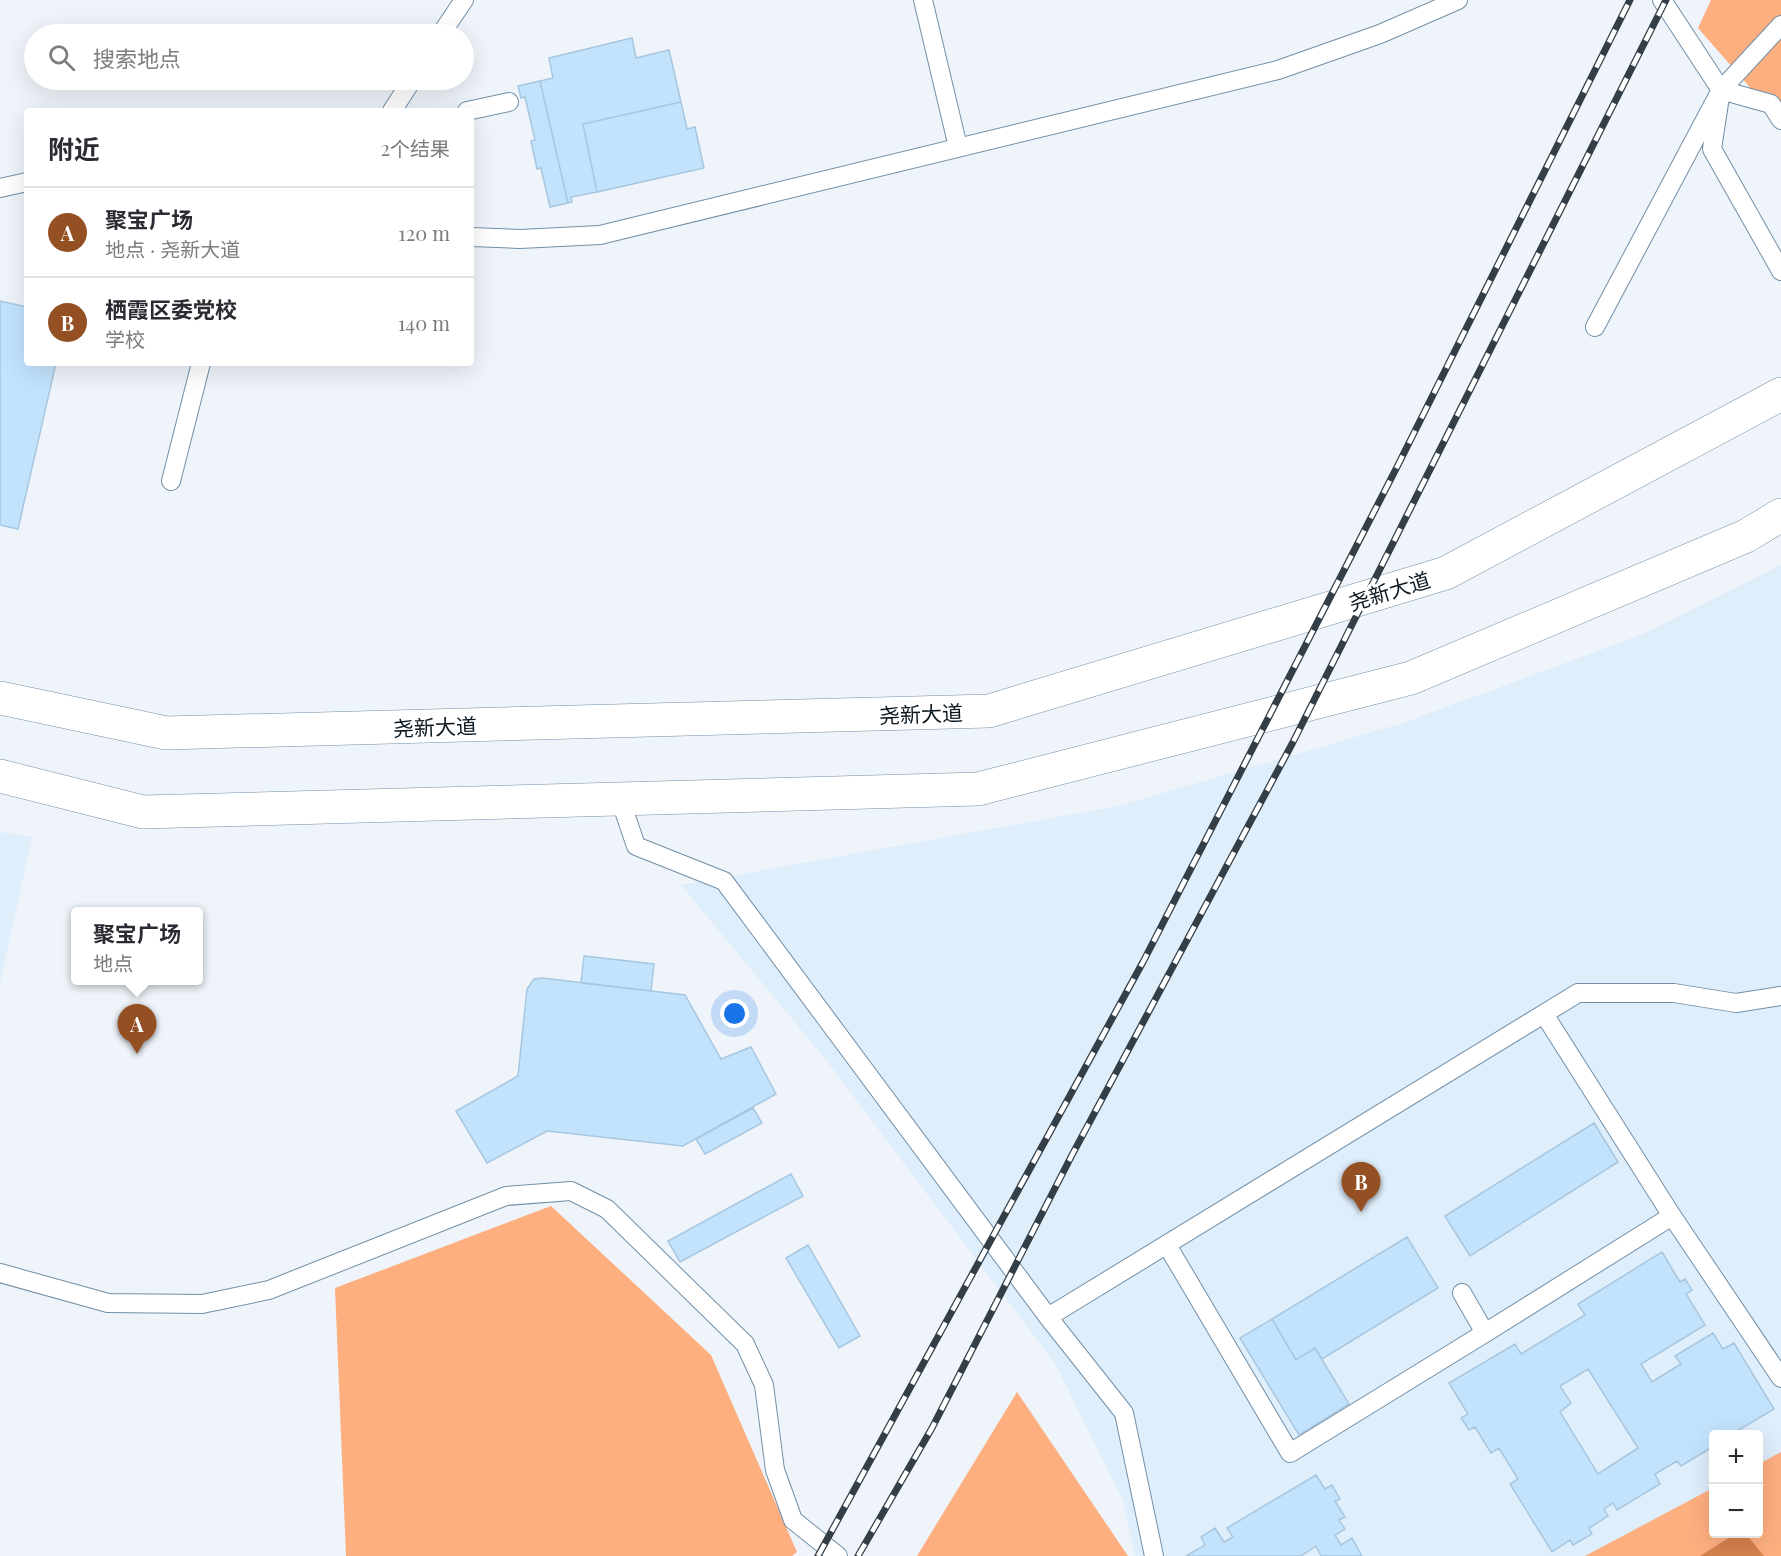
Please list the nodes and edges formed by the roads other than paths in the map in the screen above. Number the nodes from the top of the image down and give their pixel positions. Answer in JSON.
{"nodes":[{"id":1,"x":464,"y":0,"type":"edge"},
{"id":2,"x":923,"y":0,"type":"edge"},
{"id":3,"x":1458,"y":0,"type":"edge"},
{"id":4,"x":1662,"y":0,"type":"edge"},
{"id":5,"x":448,"y":24,"type":"edge"},
{"id":6,"x":1781,"y":25,"type":"edge"},
{"id":7,"x":406,"y":90,"type":"edge"},
{"id":8,"x":1721,"y":90,"type":"junction"},
{"id":9,"x":509,"y":102,"type":"dead end"},
{"id":10,"x":394,"y":108,"type":"edge"},
{"id":11,"x":474,"y":110,"type":"edge"},
{"id":12,"x":1781,"y":120,"type":"edge"},
{"id":13,"x":958,"y":147,"type":"junction"},
{"id":14,"x":24,"y":183,"type":"edge"},
{"id":15,"x":0,"y":188,"type":"edge"},
{"id":16,"x":474,"y":237,"type":"edge"},
{"id":17,"x":1781,"y":271,"type":"edge"},
{"id":18,"x":1595,"y":327,"type":"dead end"},
{"id":19,"x":200,"y":366,"type":"edge"},
{"id":20,"x":1781,"y":394,"type":"edge"},
{"id":21,"x":171,"y":481,"type":"dead end"},
{"id":22,"x":1781,"y":515,"type":"edge"},
{"id":23,"x":0,"y":698,"type":"edge"},
{"id":24,"x":0,"y":776,"type":"edge"},
{"id":25,"x":620,"y":799,"type":"junction"},
{"id":26,"x":1781,"y":996,"type":"edge"},
{"id":27,"x":1544,"y":1014,"type":"junction"},
{"id":28,"x":1672,"y":1216,"type":"junction"},
{"id":29,"x":1167,"y":1245,"type":"junction"},
{"id":30,"x":0,"y":1273,"type":"edge"},
{"id":31,"x":1462,"y":1293,"type":"dead end"},
{"id":32,"x":1048,"y":1317,"type":"junction"},
{"id":33,"x":1485,"y":1333,"type":"junction"},
{"id":34,"x":1781,"y":1378,"type":"edge"},
{"id":35,"x":838,"y":1556,"type":"edge"},
{"id":36,"x":1154,"y":1556,"type":"edge"}],
"edges":[{"from":1,"to":5,"type":"lane"},
{"from":2,"to":13,"type":"lane"},
{"from":3,"to":13,"type":"lane"},
{"from":4,"to":8,"type":"lane"},
{"from":6,"to":8,"type":"lane"},
{"from":7,"to":10,"type":"lane"},
{"from":8,"to":12,"type":"lane"},
{"from":8,"to":17,"type":"lane"},
{"from":8,"to":18,"type":"lane"},
{"from":9,"to":11,"type":"lane"},
{"from":13,"to":16,"type":"lane"},
{"from":14,"to":15,"type":"lane"},
{"from":19,"to":21,"type":"lane"},
{"from":20,"to":23,"type":"main road","name":"尧新大道"},
{"from":22,"to":25,"type":"main road"},
{"from":24,"to":25,"type":"main road"},
{"from":25,"to":32,"type":"lane"},
{"from":26,"to":27,"type":"lane"},
{"from":27,"to":28,"type":"lane"},
{"from":27,"to":29,"type":"lane"},
{"from":28,"to":33,"type":"lane"},
{"from":28,"to":34,"type":"lane"},
{"from":29,"to":32,"type":"lane"},
{"from":29,"to":33,"type":"lane"},
{"from":30,"to":35,"type":"lane"},
{"from":31,"to":33,"type":"lane"},
{"from":32,"to":36,"type":"lane"}]}
